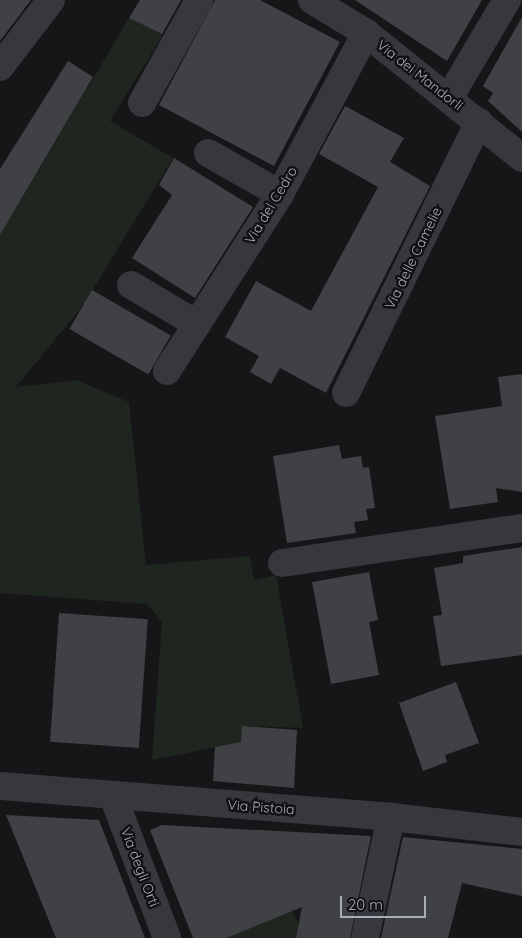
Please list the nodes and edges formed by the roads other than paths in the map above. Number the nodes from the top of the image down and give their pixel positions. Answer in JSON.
{"nodes":[{"id":1,"x":52,"y":0,"type":"edge"},
{"id":2,"x":198,"y":0,"type":"edge"},
{"id":3,"x":312,"y":0,"type":"edge"},
{"id":4,"x":507,"y":0,"type":"edge"},
{"id":5,"x":366,"y":33,"type":"junction"},
{"id":6,"x":0,"y":68,"type":"edge"},
{"id":7,"x":449,"y":98,"type":"junction"},
{"id":8,"x":142,"y":103,"type":"dead end"},
{"id":9,"x":479,"y":122,"type":"junction"},
{"id":10,"x":208,"y":153,"type":"dead end"},
{"id":11,"x":522,"y":158,"type":"edge"},
{"id":12,"x":280,"y":194,"type":"junction"},
{"id":13,"x":131,"y":285,"type":"dead end"},
{"id":14,"x":198,"y":324,"type":"junction"},
{"id":15,"x":167,"y":371,"type":"dead end"},
{"id":16,"x":346,"y":393,"type":"dead end"},
{"id":17,"x":522,"y":528,"type":"edge"},
{"id":18,"x":282,"y":563,"type":"dead end"},
{"id":19,"x":0,"y":786,"type":"edge"},
{"id":20,"x":113,"y":796,"type":"junction"},
{"id":21,"x":391,"y":817,"type":"junction"},
{"id":22,"x":522,"y":832,"type":"edge"},
{"id":23,"x":167,"y":938,"type":"edge"},
{"id":24,"x":365,"y":938,"type":"edge"}],
"edges":[{"from":1,"to":6,"type":"street"},
{"from":2,"to":8,"type":"street"},
{"from":3,"to":5,"type":"street","name":"Via dei Mandorli"},
{"from":4,"to":7,"type":"street"},
{"from":5,"to":7,"type":"street","name":"Via dei Mandorli"},
{"from":5,"to":12,"type":"street","name":"Via del Cedro"},
{"from":7,"to":9,"type":"street","name":"Via dei Mandorli"},
{"from":9,"to":11,"type":"street","name":"Via dei Mandorli"},
{"from":9,"to":16,"type":"street","name":"Via delle Camelie"},
{"from":10,"to":12,"type":"street"},
{"from":12,"to":14,"type":"street","name":"Via del Cedro"},
{"from":13,"to":14,"type":"street"},
{"from":14,"to":15,"type":"street","name":"Via del Cedro"},
{"from":17,"to":18,"type":"street"},
{"from":19,"to":20,"type":"street","name":"Via Pistoia"},
{"from":20,"to":21,"type":"street","name":"Via Pistoia"},
{"from":20,"to":23,"type":"street","name":"Via degli Orti"},
{"from":21,"to":22,"type":"street","name":"Via Pistoia"},
{"from":21,"to":24,"type":"street"}]}
